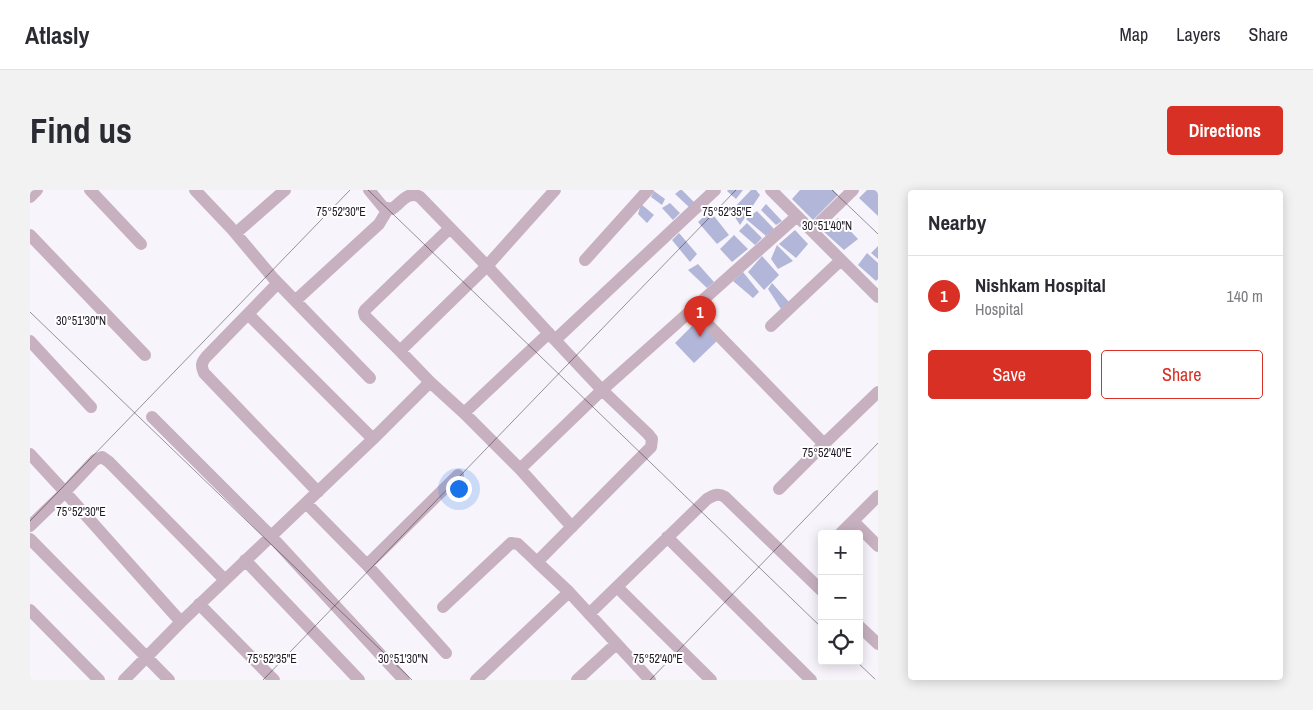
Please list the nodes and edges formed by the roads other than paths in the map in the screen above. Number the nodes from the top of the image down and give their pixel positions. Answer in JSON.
{"nodes":[{"id":1,"x":37,"y":190,"type":"edge"},
{"id":2,"x":90,"y":190,"type":"edge"},
{"id":3,"x":195,"y":190,"type":"edge"},
{"id":4,"x":284,"y":190,"type":"edge"},
{"id":5,"x":369,"y":190,"type":"edge"},
{"id":6,"x":556,"y":190,"type":"edge"},
{"id":7,"x":648,"y":190,"type":"edge"},
{"id":8,"x":715,"y":190,"type":"edge"},
{"id":9,"x":771,"y":190,"type":"edge"},
{"id":10,"x":853,"y":190,"type":"edge"},
{"id":11,"x":30,"y":196,"type":"edge"},
{"id":12,"x":388,"y":209,"type":"junction"},
{"id":13,"x":797,"y":216,"type":"junction"},
{"id":14,"x":450,"y":228,"type":"junction"},
{"id":15,"x":812,"y":230,"type":"junction"},
{"id":16,"x":236,"y":234,"type":"junction"},
{"id":17,"x":30,"y":235,"type":"edge"},
{"id":18,"x":141,"y":244,"type":"dead end"},
{"id":19,"x":585,"y":260,"type":"dead end"},
{"id":20,"x":841,"y":260,"type":"junction"},
{"id":21,"x":488,"y":266,"type":"junction"},
{"id":22,"x":278,"y":283,"type":"junction"},
{"id":23,"x":877,"y":293,"type":"edge"},
{"id":24,"x":295,"y":301,"type":"junction"},
{"id":25,"x":693,"y":309,"type":"junction"},
{"id":26,"x":248,"y":314,"type":"junction"},
{"id":27,"x":771,"y":326,"type":"dead end"},
{"id":28,"x":552,"y":336,"type":"junction"},
{"id":29,"x":30,"y":341,"type":"edge"},
{"id":30,"x":400,"y":351,"type":"junction"},
{"id":31,"x":145,"y":355,"type":"dead end"},
{"id":32,"x":370,"y":378,"type":"dead end"},
{"id":33,"x":430,"y":382,"type":"junction"},
{"id":34,"x":602,"y":390,"type":"junction"},
{"id":35,"x":878,"y":392,"type":"edge"},
{"id":36,"x":91,"y":407,"type":"dead end"},
{"id":37,"x":464,"y":413,"type":"junction"},
{"id":38,"x":152,"y":417,"type":"dead end"},
{"id":39,"x":374,"y":439,"type":"junction"},
{"id":40,"x":824,"y":444,"type":"junction"},
{"id":41,"x":30,"y":454,"type":"edge"},
{"id":42,"x":520,"y":469,"type":"junction"},
{"id":43,"x":458,"y":475,"type":"dead end"},
{"id":44,"x":779,"y":489,"type":"dead end"},
{"id":45,"x":65,"y":492,"type":"junction"},
{"id":46,"x":318,"y":492,"type":"junction"},
{"id":47,"x":878,"y":496,"type":"edge"},
{"id":48,"x":306,"y":503,"type":"junction"},
{"id":49,"x":853,"y":521,"type":"junction"},
{"id":50,"x":30,"y":526,"type":"edge"},
{"id":51,"x":572,"y":527,"type":"junction"},
{"id":52,"x":844,"y":530,"type":"edge"},
{"id":53,"x":271,"y":536,"type":"junction"},
{"id":54,"x":667,"y":537,"type":"junction"},
{"id":55,"x":30,"y":539,"type":"edge"},
{"id":56,"x":878,"y":546,"type":"edge"},
{"id":57,"x":245,"y":560,"type":"junction"},
{"id":58,"x":537,"y":562,"type":"junction"},
{"id":59,"x":367,"y":565,"type":"junction"},
{"id":60,"x":225,"y":580,"type":"junction"},
{"id":61,"x":617,"y":587,"type":"junction"},
{"id":62,"x":818,"y":587,"type":"edge"},
{"id":63,"x":569,"y":592,"type":"junction"},
{"id":64,"x":199,"y":604,"type":"junction"},
{"id":65,"x":443,"y":607,"type":"dead end"},
{"id":66,"x":30,"y":610,"type":"edge"},
{"id":67,"x":589,"y":614,"type":"junction"},
{"id":68,"x":181,"y":622,"type":"junction"},
{"id":69,"x":863,"y":630,"type":"edge"},
{"id":70,"x":616,"y":644,"type":"junction"},
{"id":71,"x":878,"y":644,"type":"edge"},
{"id":72,"x":446,"y":653,"type":"dead end"},
{"id":73,"x":145,"y":658,"type":"junction"},
{"id":74,"x":99,"y":680,"type":"edge"},
{"id":75,"x":124,"y":680,"type":"edge"},
{"id":76,"x":169,"y":680,"type":"edge"},
{"id":77,"x":274,"y":680,"type":"edge"},
{"id":78,"x":360,"y":680,"type":"edge"},
{"id":79,"x":404,"y":680,"type":"edge"},
{"id":80,"x":476,"y":680,"type":"edge"},
{"id":81,"x":577,"y":680,"type":"edge"},
{"id":82,"x":650,"y":680,"type":"edge"},
{"id":83,"x":711,"y":680,"type":"edge"},
{"id":84,"x":812,"y":680,"type":"edge"}],
"edges":[{"from":1,"to":11,"type":"street"},
{"from":2,"to":18,"type":"street"},
{"from":3,"to":16,"type":"street"},
{"from":4,"to":16,"type":"street"},
{"from":5,"to":12,"type":"street"},
{"from":6,"to":21,"type":"street"},
{"from":7,"to":19,"type":"street"},
{"from":8,"to":28,"type":"street"},
{"from":9,"to":13,"type":"street"},
{"from":10,"to":15,"type":"street"},
{"from":12,"to":14,"type":"street"},
{"from":12,"to":24,"type":"street"},
{"from":13,"to":15,"type":"street"},
{"from":13,"to":25,"type":"street"},
{"from":14,"to":21,"type":"street"},
{"from":14,"to":30,"type":"street"},
{"from":15,"to":20,"type":"street"},
{"from":16,"to":22,"type":"street"},
{"from":17,"to":31,"type":"street"},
{"from":20,"to":23,"type":"street"},
{"from":20,"to":27,"type":"street"},
{"from":21,"to":28,"type":"street"},
{"from":21,"to":30,"type":"street"},
{"from":22,"to":24,"type":"street"},
{"from":22,"to":26,"type":"street"},
{"from":24,"to":32,"type":"street"},
{"from":25,"to":34,"type":"street"},
{"from":25,"to":40,"type":"street"},
{"from":26,"to":39,"type":"street"},
{"from":26,"to":46,"type":"street"},
{"from":28,"to":34,"type":"street"},
{"from":28,"to":37,"type":"street"},
{"from":29,"to":36,"type":"street"},
{"from":30,"to":33,"type":"street"},
{"from":33,"to":37,"type":"street"},
{"from":33,"to":39,"type":"street"},
{"from":34,"to":42,"type":"street"},
{"from":34,"to":51,"type":"street"},
{"from":35,"to":40,"type":"street"},
{"from":37,"to":42,"type":"street"},
{"from":38,"to":53,"type":"street"},
{"from":39,"to":46,"type":"street"},
{"from":40,"to":44,"type":"street"},
{"from":41,"to":45,"type":"street"},
{"from":42,"to":51,"type":"street"},
{"from":43,"to":59,"type":"street"},
{"from":45,"to":50,"type":"street"},
{"from":45,"to":60,"type":"street"},
{"from":45,"to":68,"type":"street"},
{"from":46,"to":48,"type":"street"},
{"from":47,"to":49,"type":"street"},
{"from":48,"to":53,"type":"street"},
{"from":48,"to":59,"type":"street"},
{"from":49,"to":52,"type":"street"},
{"from":49,"to":56,"type":"street"},
{"from":51,"to":58,"type":"street"},
{"from":53,"to":57,"type":"street"},
{"from":53,"to":79,"type":"street"},
{"from":54,"to":61,"type":"street"},
{"from":54,"to":62,"type":"street"},
{"from":54,"to":84,"type":"street"},
{"from":55,"to":73,"type":"street"},
{"from":57,"to":60,"type":"street"},
{"from":57,"to":78,"type":"street"},
{"from":58,"to":63,"type":"street"},
{"from":58,"to":65,"type":"street"},
{"from":59,"to":72,"type":"street"},
{"from":60,"to":64,"type":"street"},
{"from":61,"to":67,"type":"street"},
{"from":61,"to":83,"type":"street"},
{"from":63,"to":67,"type":"street"},
{"from":63,"to":80,"type":"street"},
{"from":64,"to":68,"type":"street"},
{"from":64,"to":77,"type":"street"},
{"from":66,"to":74,"type":"street"},
{"from":67,"to":70,"type":"street"},
{"from":68,"to":73,"type":"street"},
{"from":69,"to":71,"type":"street"},
{"from":70,"to":81,"type":"street"},
{"from":70,"to":82,"type":"street"},
{"from":73,"to":75,"type":"street"},
{"from":73,"to":76,"type":"street"}]}
